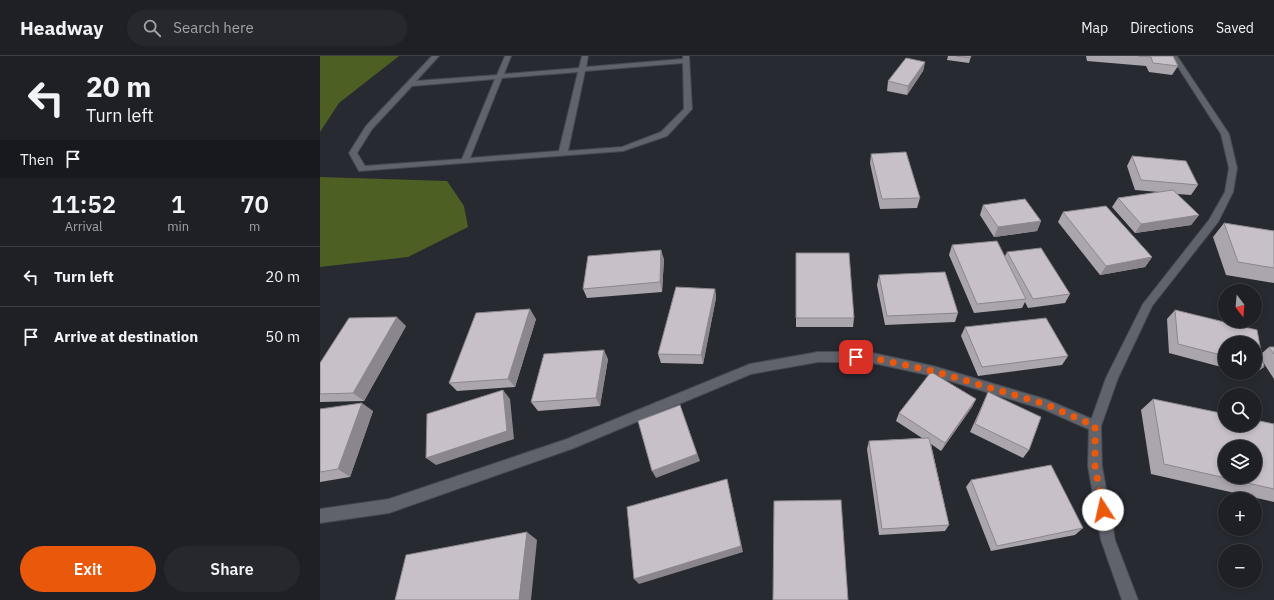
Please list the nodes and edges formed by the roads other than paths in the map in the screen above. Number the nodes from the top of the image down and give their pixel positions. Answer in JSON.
{"nodes":[{"id":1,"x":436,"y":56,"type":"edge"},
{"id":2,"x":508,"y":56,"type":"edge"},
{"id":3,"x":585,"y":56,"type":"edge"},
{"id":4,"x":1174,"y":56,"type":"edge"},
{"id":5,"x":686,"y":58,"type":"edge"},
{"id":6,"x":582,"y":70,"type":"junction"},
{"id":7,"x":500,"y":77,"type":"junction"},
{"id":8,"x":410,"y":84,"type":"junction"},
{"id":9,"x":563,"y":153,"type":"junction"},
{"id":10,"x":465,"y":161,"type":"junction"},
{"id":11,"x":1095,"y":426,"type":"junction"},
{"id":12,"x":320,"y":516,"type":"edge"},
{"id":13,"x":1130,"y":600,"type":"edge"}],
"edges":[{"from":1,"to":8,"type":"street"},
{"from":2,"to":7,"type":"street"},
{"from":3,"to":6,"type":"street"},
{"from":4,"to":11,"type":"street"},
{"from":5,"to":6,"type":"street"},
{"from":5,"to":9,"type":"street"},
{"from":6,"to":7,"type":"street"},
{"from":6,"to":9,"type":"street"},
{"from":7,"to":8,"type":"street"},
{"from":7,"to":10,"type":"street"},
{"from":8,"to":10,"type":"street"},
{"from":9,"to":10,"type":"street"},
{"from":11,"to":12,"type":"street"},
{"from":11,"to":13,"type":"street"}]}
